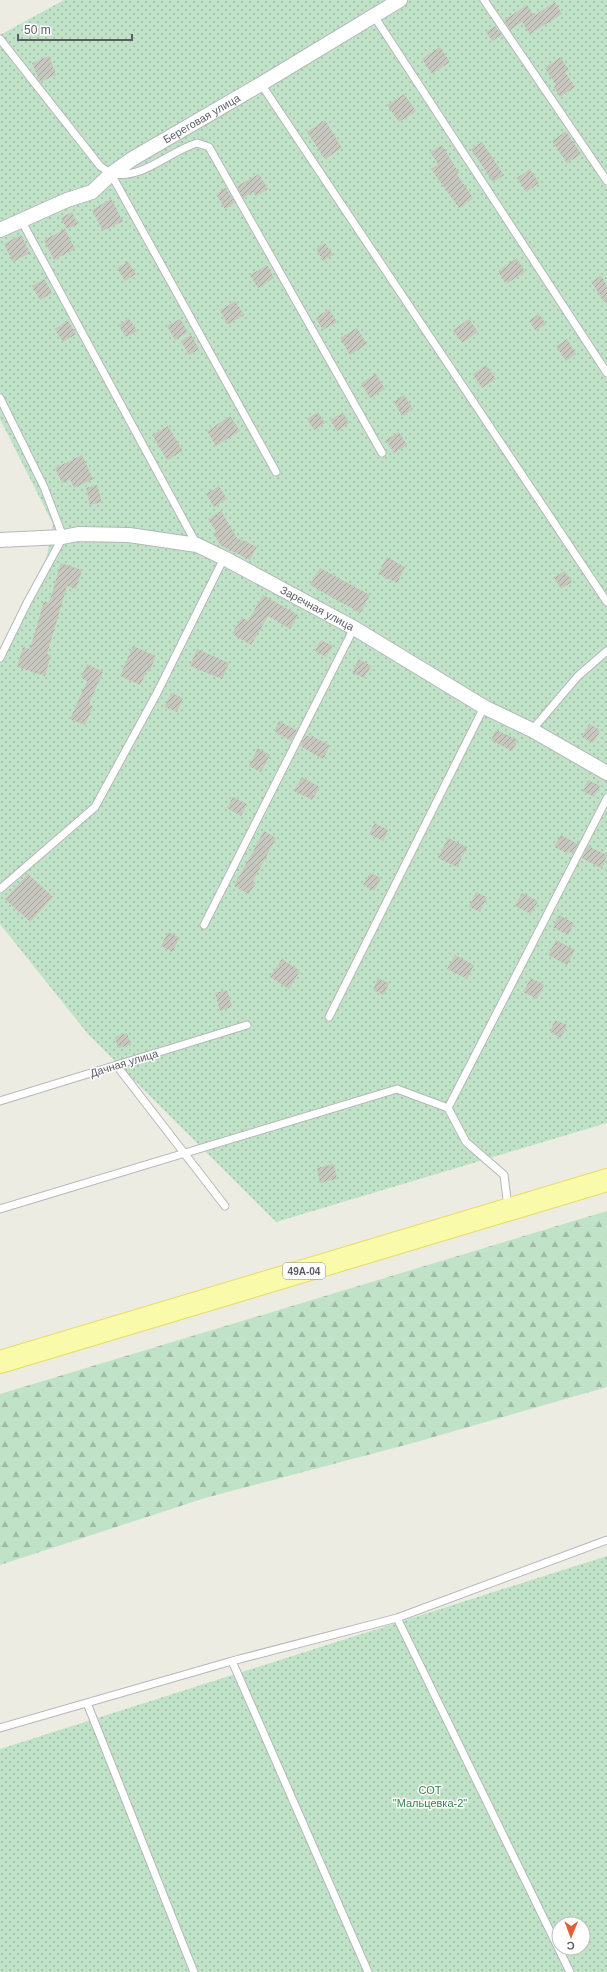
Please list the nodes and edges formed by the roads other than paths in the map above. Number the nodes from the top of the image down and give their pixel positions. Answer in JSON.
{"nodes":[{"id":1,"x":400,"y":0,"type":"edge"},
{"id":2,"x":484,"y":0,"type":"edge"},
{"id":3,"x":374,"y":16,"type":"junction"},
{"id":4,"x":0,"y":39,"type":"edge"},
{"id":5,"x":261,"y":84,"type":"junction"},
{"id":6,"x":111,"y":174,"type":"junction"},
{"id":7,"x":607,"y":181,"type":"edge"},
{"id":8,"x":21,"y":220,"type":"junction"},
{"id":9,"x":0,"y":230,"type":"edge"},
{"id":10,"x":607,"y":373,"type":"edge"},
{"id":11,"x":0,"y":398,"type":"edge"},
{"id":12,"x":382,"y":453,"type":"dead end"},
{"id":13,"x":276,"y":472,"type":"dead end"},
{"id":14,"x":63,"y":537,"type":"junction"},
{"id":15,"x":0,"y":540,"type":"edge"},
{"id":16,"x":197,"y":545,"type":"junction"},
{"id":17,"x":224,"y":558,"type":"junction"},
{"id":18,"x":607,"y":602,"type":"edge"},
{"id":19,"x":354,"y":628,"type":"junction"},
{"id":20,"x":607,"y":651,"type":"edge"},
{"id":21,"x":0,"y":658,"type":"edge"},
{"id":22,"x":484,"y":707,"type":"junction"},
{"id":23,"x":532,"y":730,"type":"junction"},
{"id":24,"x":607,"y":773,"type":"edge"},
{"id":25,"x":607,"y":798,"type":"edge"},
{"id":26,"x":0,"y":889,"type":"edge"},
{"id":27,"x":204,"y":925,"type":"dead end"},
{"id":28,"x":329,"y":1017,"type":"dead end"},
{"id":29,"x":247,"y":1025,"type":"dead end"},
{"id":30,"x":117,"y":1066,"type":"junction"},
{"id":31,"x":0,"y":1101,"type":"edge"},
{"id":32,"x":448,"y":1108,"type":"junction"},
{"id":33,"x":185,"y":1153,"type":"junction"},
{"id":34,"x":607,"y":1180,"type":"edge"},
{"id":35,"x":226,"y":1206,"type":"dead end"},
{"id":36,"x":0,"y":1209,"type":"edge"},
{"id":37,"x":508,"y":1210,"type":"junction"},
{"id":38,"x":0,"y":1362,"type":"edge"},
{"id":39,"x":607,"y":1540,"type":"edge"},
{"id":40,"x":398,"y":1618,"type":"junction"},
{"id":41,"x":232,"y":1661,"type":"junction"},
{"id":42,"x":87,"y":1703,"type":"junction"},
{"id":43,"x":0,"y":1728,"type":"edge"},
{"id":44,"x":194,"y":1972,"type":"edge"},
{"id":45,"x":368,"y":1972,"type":"edge"},
{"id":46,"x":570,"y":1972,"type":"edge"}],
"edges":[{"from":1,"to":3,"type":"street","name":"Береговая улица"},
{"from":2,"to":7,"type":"lane"},
{"from":3,"to":5,"type":"street","name":"Береговая улица"},
{"from":3,"to":10,"type":"lane"},
{"from":4,"to":6,"type":"lane"},
{"from":5,"to":6,"type":"street","name":"Береговая улица"},
{"from":5,"to":18,"type":"lane"},
{"from":6,"to":8,"type":"street","name":"Береговая улица"},
{"from":6,"to":12,"type":"lane"},
{"from":6,"to":13,"type":"lane"},
{"from":8,"to":9,"type":"street","name":"Береговая улица"},
{"from":8,"to":16,"type":"lane"},
{"from":11,"to":14,"type":"lane"},
{"from":14,"to":15,"type":"street","name":"Заречная улица"},
{"from":14,"to":16,"type":"street","name":"Заречная улица"},
{"from":14,"to":21,"type":"lane"},
{"from":16,"to":17,"type":"street","name":"Заречная улица"},
{"from":17,"to":19,"type":"street","name":"Заречная улица"},
{"from":17,"to":26,"type":"lane"},
{"from":19,"to":22,"type":"street","name":"Заречная улица"},
{"from":19,"to":27,"type":"lane"},
{"from":20,"to":23,"type":"lane"},
{"from":22,"to":23,"type":"street","name":"Заречная улица"},
{"from":22,"to":28,"type":"lane"},
{"from":23,"to":24,"type":"street","name":"Заречная улица"},
{"from":25,"to":32,"type":"lane"},
{"from":29,"to":30,"type":"lane","name":"Дачная улица"},
{"from":30,"to":31,"type":"lane","name":"Дачная улица"},
{"from":30,"to":33,"type":"lane"},
{"from":32,"to":33,"type":"lane"},
{"from":32,"to":37,"type":"lane"},
{"from":33,"to":35,"type":"lane"},
{"from":33,"to":36,"type":"lane"},
{"from":34,"to":37,"type":"main road","number":"49А-04"},
{"from":37,"to":38,"type":"main road","number":"49А-04"},
{"from":39,"to":40,"type":"lane"},
{"from":40,"to":41,"type":"lane"},
{"from":40,"to":46,"type":"lane"},
{"from":41,"to":42,"type":"lane"},
{"from":41,"to":45,"type":"lane"},
{"from":42,"to":43,"type":"lane"},
{"from":42,"to":44,"type":"lane"}]}
